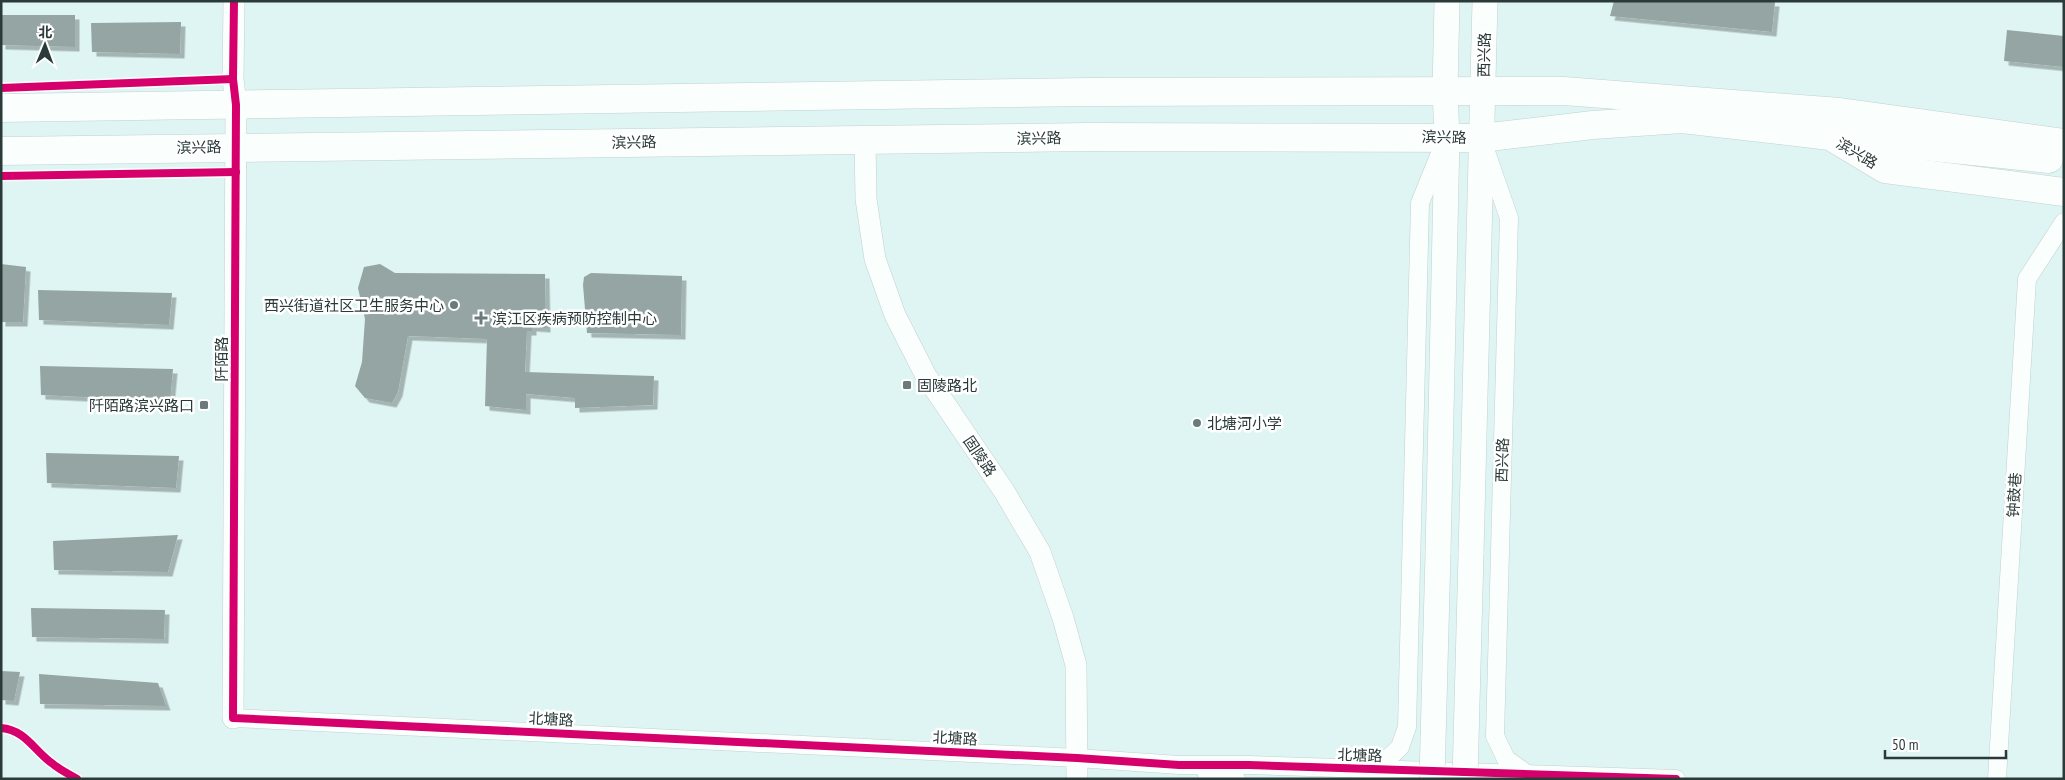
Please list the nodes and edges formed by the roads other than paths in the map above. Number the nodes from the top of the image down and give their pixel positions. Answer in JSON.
{"nodes":[{"id":1,"x":234,"y":1,"type":"edge"},
{"id":2,"x":1447,"y":1,"type":"edge"},
{"id":3,"x":1485,"y":1,"type":"edge"},
{"id":4,"x":1445,"y":91,"type":"junction"},
{"id":5,"x":1483,"y":92,"type":"junction"},
{"id":6,"x":236,"y":105,"type":"junction"},
{"id":7,"x":1,"y":108,"type":"edge"},
{"id":8,"x":1830,"y":136,"type":"junction"},
{"id":9,"x":1447,"y":137,"type":"junction"},
{"id":10,"x":1481,"y":138,"type":"junction"},
{"id":11,"x":865,"y":140,"type":"junction"},
{"id":12,"x":2064,"y":143,"type":"edge"},
{"id":13,"x":235,"y":146,"type":"junction"},
{"id":14,"x":1,"y":151,"type":"edge"},
{"id":15,"x":2064,"y":162,"type":"edge"},
{"id":16,"x":2064,"y":192,"type":"edge"},
{"id":17,"x":2064,"y":222,"type":"edge"},
{"id":18,"x":233,"y":718,"type":"joint"},
{"id":19,"x":1077,"y":758,"type":"junction"},
{"id":20,"x":1179,"y":765,"type":"junction"},
{"id":21,"x":1377,"y":769,"type":"junction"},
{"id":22,"x":1527,"y":774,"type":"junction"},
{"id":23,"x":1077,"y":779,"type":"edge"},
{"id":24,"x":1236,"y":779,"type":"edge"},
{"id":25,"x":1432,"y":779,"type":"edge"},
{"id":26,"x":1465,"y":779,"type":"edge"},
{"id":27,"x":1676,"y":779,"type":"edge"},
{"id":28,"x":1997,"y":779,"type":"edge"}],
"edges":[{"from":1,"to":6,"type":"street","name":"阡陌路"},
{"from":2,"to":4,"type":"main road"},
{"from":3,"to":5,"type":"main road","name":"西兴路"},
{"from":4,"to":5,"type":"main road","name":"滨兴路"},
{"from":4,"to":6,"type":"main road","name":"滨兴路"},
{"from":4,"to":9,"type":"main road"},
{"from":5,"to":10,"type":"main road","name":"西兴路"},
{"from":5,"to":12,"type":"main road","name":"滨兴路"},
{"from":6,"to":7,"type":"main road","name":"滨兴路"},
{"from":6,"to":13,"type":"street","name":"阡陌路"},
{"from":8,"to":10,"type":"main road","name":"滨兴路"},
{"from":8,"to":15,"type":"main road"},
{"from":8,"to":16,"type":"main road","name":"滨兴路"},
{"from":9,"to":10,"type":"main road","name":"滨兴路"},
{"from":9,"to":11,"type":"main road","name":"滨兴路"},
{"from":9,"to":21,"type":"street"},
{"from":9,"to":25,"type":"main road","bridge":true},
{"from":10,"to":22,"type":"street","name":"西兴路"},
{"from":10,"to":26,"type":"main road","name":"西兴路","bridge":true},
{"from":11,"to":13,"type":"main road","name":"滨兴路"},
{"from":11,"to":19,"type":"street","name":"固陵路"},
{"from":13,"to":14,"type":"main road","name":"滨兴路"},
{"from":13,"to":18,"type":"street","name":"阡陌路"},
{"from":17,"to":28,"type":"street","name":"钟鼓巷"},
{"from":18,"to":19,"type":"street","name":"北塘路"},
{"from":19,"to":20,"type":"street","name":"北塘路"},
{"from":19,"to":23,"type":"street","name":"固陵路"},
{"from":20,"to":21,"type":"street","name":"北塘路"},
{"from":20,"to":24,"type":"street","name":"北塘路"},
{"from":21,"to":22,"type":"street","name":"北塘路"},
{"from":22,"to":27,"type":"street","name":"北塘路"}]}
